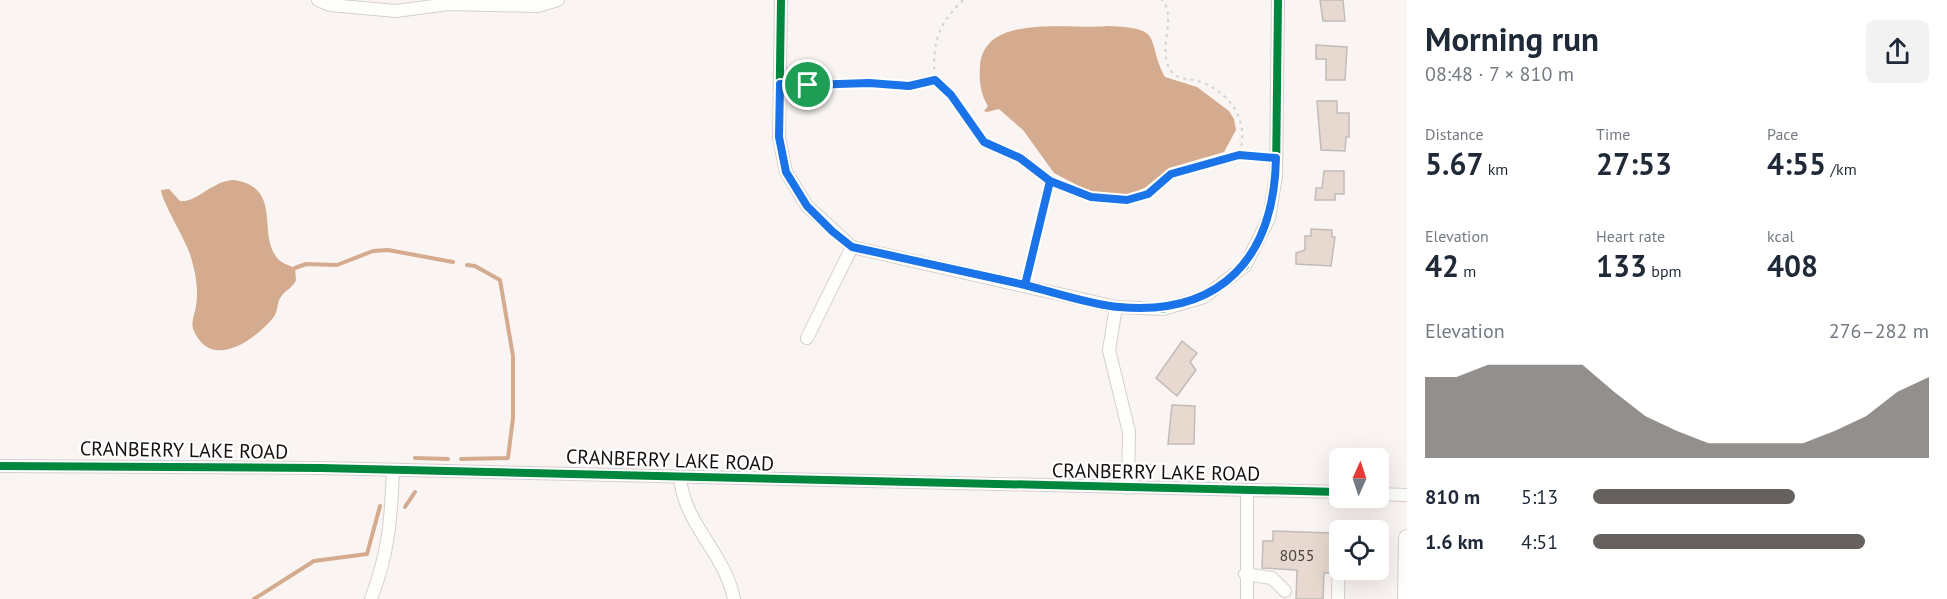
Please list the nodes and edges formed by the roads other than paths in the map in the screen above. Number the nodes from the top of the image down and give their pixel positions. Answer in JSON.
{"nodes":[{"id":1,"x":318,"y":0,"type":"edge"},
{"id":2,"x":558,"y":0,"type":"edge"},
{"id":3,"x":781,"y":0,"type":"edge"},
{"id":4,"x":1278,"y":0,"type":"edge"},
{"id":5,"x":852,"y":247,"type":"junction"},
{"id":6,"x":1116,"y":307,"type":"junction"},
{"id":7,"x":807,"y":338,"type":"dead end"},
{"id":8,"x":0,"y":466,"type":"edge"},
{"id":9,"x":393,"y":470,"type":"junction"},
{"id":10,"x":680,"y":477,"type":"junction"},
{"id":11,"x":1128,"y":488,"type":"junction"},
{"id":12,"x":1247,"y":490,"type":"junction"},
{"id":13,"x":1329,"y":492,"type":"edge"},
{"id":14,"x":1389,"y":494,"type":"edge"},
{"id":15,"x":1407,"y":495,"type":"edge"},
{"id":16,"x":1407,"y":538,"type":"edge"},
{"id":17,"x":1407,"y":570,"type":"edge"},
{"id":18,"x":1245,"y":574,"type":"junction"},
{"id":19,"x":1339,"y":580,"type":"edge"},
{"id":20,"x":1285,"y":591,"type":"dead end"},
{"id":21,"x":371,"y":599,"type":"edge"},
{"id":22,"x":734,"y":599,"type":"edge"},
{"id":23,"x":1247,"y":599,"type":"edge"},
{"id":24,"x":1338,"y":599,"type":"edge"},
{"id":25,"x":1406,"y":599,"type":"edge"}],
"edges":[{"from":1,"to":2,"type":"street"},
{"from":3,"to":5,"type":"street"},
{"from":4,"to":6,"type":"street"},
{"from":5,"to":6,"type":"street"},
{"from":5,"to":7,"type":"street"},
{"from":6,"to":11,"type":"street"},
{"from":8,"to":9,"type":"street","name":"CRANBERRY LAKE ROAD"},
{"from":9,"to":10,"type":"street","name":"CRANBERRY LAKE ROAD"},
{"from":9,"to":21,"type":"street"},
{"from":10,"to":11,"type":"street","name":"CRANBERRY LAKE ROAD"},
{"from":10,"to":22,"type":"street"},
{"from":11,"to":12,"type":"street","name":"CRANBERRY LAKE ROAD"},
{"from":12,"to":13,"type":"street","name":"CRANBERRY LAKE ROAD"},
{"from":12,"to":18,"type":"street"},
{"from":14,"to":15,"type":"street"},
{"from":16,"to":17,"type":"main road"},
{"from":17,"to":25,"type":"main road"},
{"from":18,"to":20,"type":"street"},
{"from":18,"to":23,"type":"street"},
{"from":19,"to":24,"type":"street"}]}
